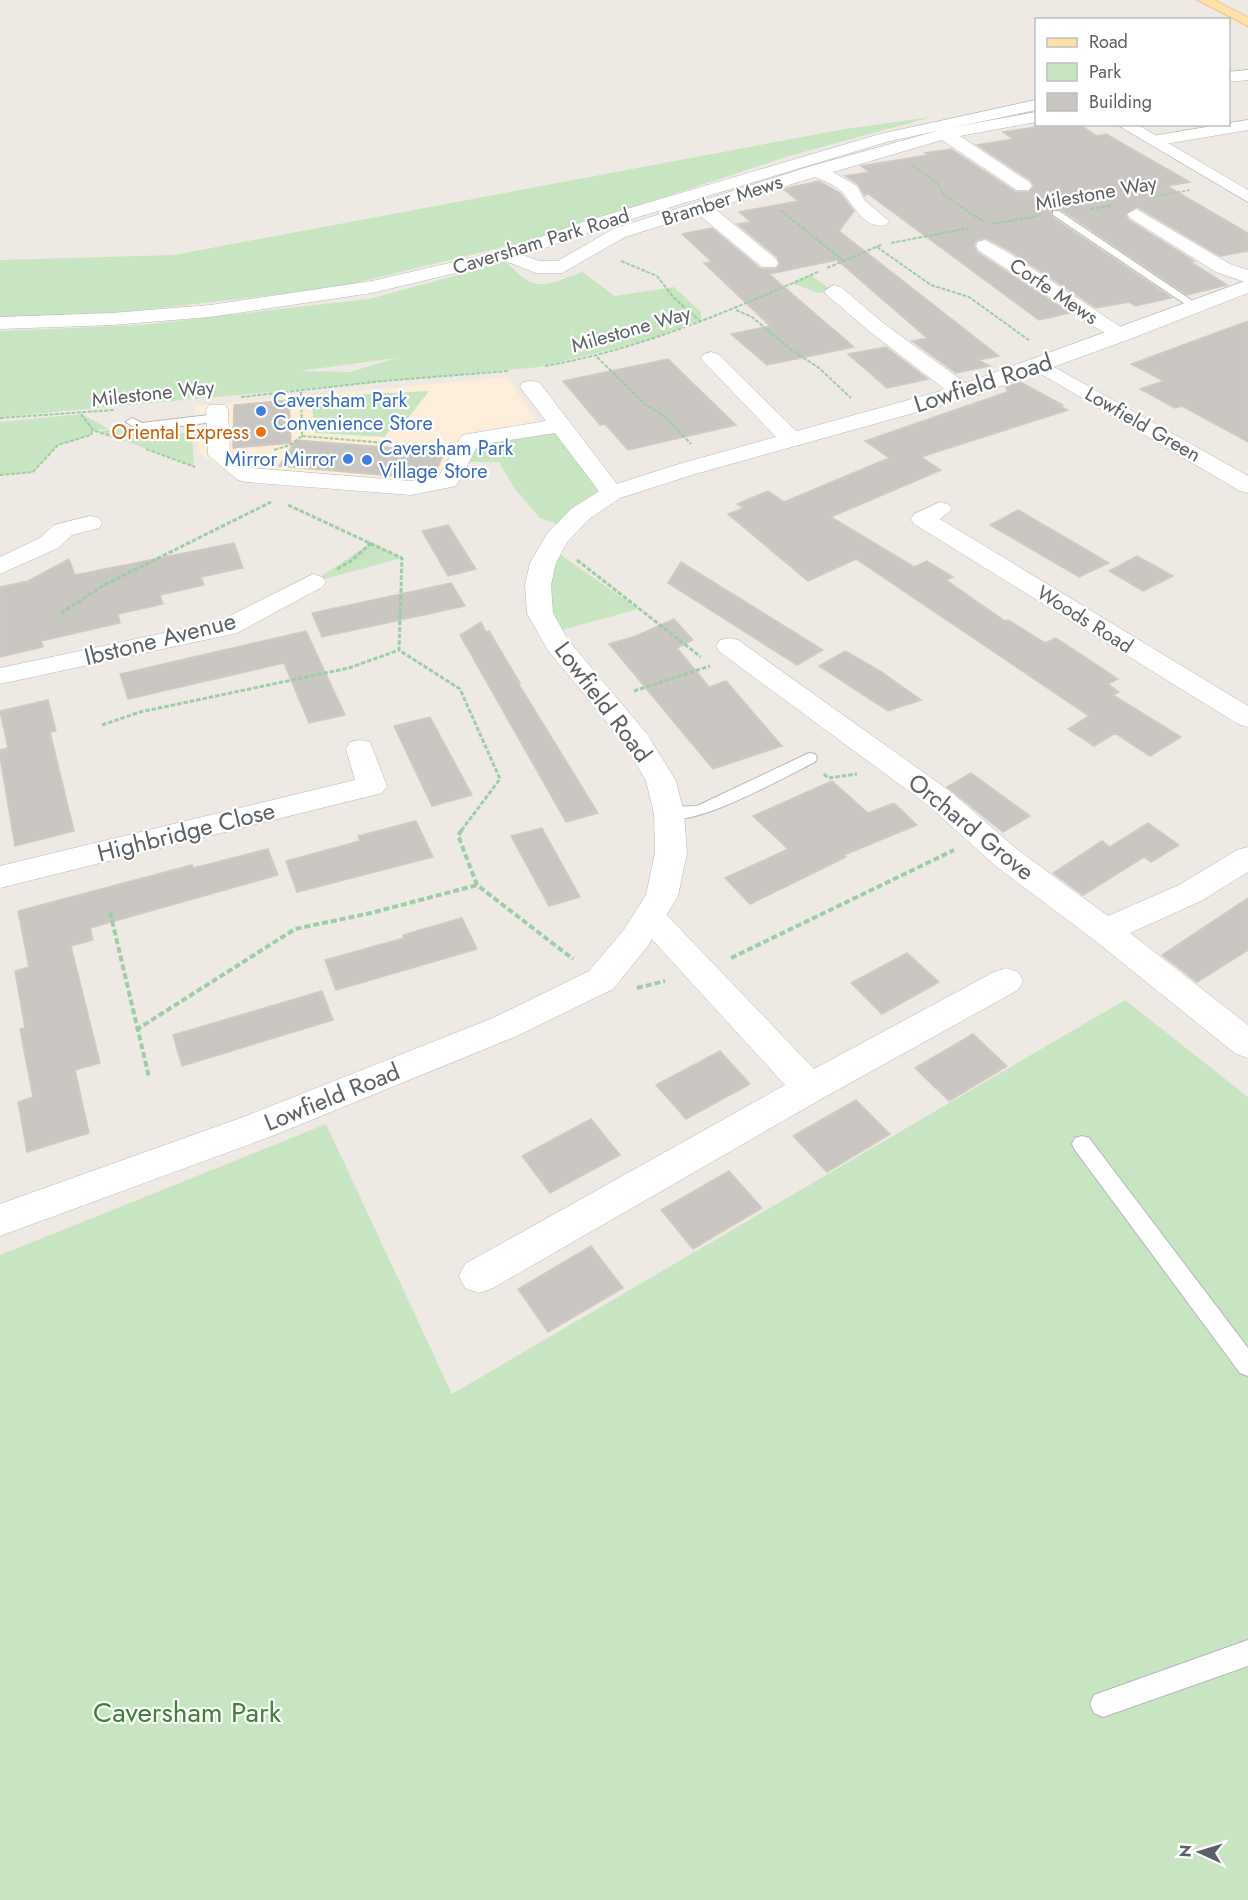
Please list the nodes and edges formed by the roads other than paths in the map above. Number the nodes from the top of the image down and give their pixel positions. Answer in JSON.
{"nodes":[{"id":1,"x":1204,"y":0,"type":"edge"},
{"id":2,"x":1248,"y":22,"type":"edge"},
{"id":3,"x":1248,"y":75,"type":"edge"},
{"id":4,"x":1230,"y":77,"type":"edge"},
{"id":5,"x":1035,"y":105,"type":"edge"},
{"id":6,"x":1035,"y":117,"type":"edge"},
{"id":7,"x":1248,"y":125,"type":"edge"},
{"id":8,"x":1127,"y":126,"type":"edge"},
{"id":9,"x":944,"y":134,"type":"junction"},
{"id":10,"x":1153,"y":141,"type":"junction"},
{"id":11,"x":814,"y":171,"type":"junction"},
{"id":12,"x":1023,"y":186,"type":"dead end"},
{"id":13,"x":1248,"y":197,"type":"edge"},
{"id":14,"x":1142,"y":206,"type":"road end"},
{"id":15,"x":701,"y":207,"type":"junction"},
{"id":16,"x":1056,"y":213,"type":"road end"},
{"id":17,"x":880,"y":221,"type":"dead end"},
{"id":18,"x":985,"y":246,"type":"dead end"},
{"id":19,"x":507,"y":255,"type":"junction"},
{"id":20,"x":769,"y":263,"type":"dead end"},
{"id":21,"x":1248,"y":277,"type":"edge"},
{"id":22,"x":1248,"y":286,"type":"edge"},
{"id":23,"x":834,"y":291,"type":"dead end"},
{"id":24,"x":1195,"y":306,"type":"junction"},
{"id":25,"x":0,"y":323,"type":"edge"},
{"id":26,"x":1123,"y":334,"type":"junction"},
{"id":27,"x":711,"y":358,"type":"dead end"},
{"id":28,"x":1048,"y":361,"type":"junction"},
{"id":29,"x":524,"y":379,"type":"road end"},
{"id":30,"x":963,"y":392,"type":"junction"},
{"id":31,"x":217,"y":414,"type":"joint"},
{"id":32,"x":132,"y":422,"type":"dead end"},
{"id":33,"x":559,"y":426,"type":"junction"},
{"id":34,"x":792,"y":440,"type":"junction"},
{"id":35,"x":1248,"y":486,"type":"edge"},
{"id":36,"x":612,"y":493,"type":"junction"},
{"id":37,"x":922,"y":518,"type":"dead end"},
{"id":38,"x":90,"y":523,"type":"dead end"},
{"id":39,"x":0,"y":566,"type":"edge"},
{"id":40,"x":313,"y":582,"type":"road end"},
{"id":41,"x":721,"y":655,"type":"road end"},
{"id":42,"x":0,"y":676,"type":"edge"},
{"id":43,"x":1248,"y":718,"type":"edge"},
{"id":44,"x":360,"y":749,"type":"dead end"},
{"id":45,"x":809,"y":758,"type":"road end"},
{"id":46,"x":669,"y":813,"type":"junction"},
{"id":47,"x":1248,"y":858,"type":"edge"},
{"id":48,"x":0,"y":877,"type":"edge"},
{"id":49,"x":649,"y":916,"type":"junction"},
{"id":50,"x":1105,"y":931,"type":"junction"},
{"id":51,"x":1005,"y":981,"type":"dead end"},
{"id":52,"x":1248,"y":1044,"type":"edge"},
{"id":53,"x":810,"y":1088,"type":"junction"},
{"id":54,"x":1082,"y":1144,"type":"dead end"},
{"id":55,"x":0,"y":1220,"type":"edge"},
{"id":56,"x":479,"y":1276,"type":"dead end"},
{"id":57,"x":1248,"y":1366,"type":"edge"},
{"id":58,"x":1248,"y":1653,"type":"edge"},
{"id":59,"x":1103,"y":1704,"type":"dead end"}],
"edges":[{"from":1,"to":2,"type":"main road"},
{"from":3,"to":4,"type":"street"},
{"from":5,"to":19,"type":"street","name":"Caversham Park Road"},
{"from":6,"to":9,"type":"street","name":"Bramber Mews"},
{"from":7,"to":10,"type":"street"},
{"from":8,"to":10,"type":"street"},
{"from":9,"to":11,"type":"street","name":"Bramber Mews"},
{"from":9,"to":12,"type":"street"},
{"from":10,"to":13,"type":"street"},
{"from":11,"to":15,"type":"street","name":"Bramber Mews"},
{"from":11,"to":17,"type":"street"},
{"from":14,"to":21,"type":"street"},
{"from":15,"to":19,"type":"street","name":"Bramber Mews"},
{"from":15,"to":20,"type":"street"},
{"from":16,"to":24,"type":"lane"},
{"from":18,"to":26,"type":"street","name":"Corfe Mews"},
{"from":19,"to":25,"type":"street","name":"Caversham Park Road"},
{"from":22,"to":24,"type":"street","name":"Lowfield Road"},
{"from":23,"to":30,"type":"street"},
{"from":24,"to":26,"type":"street","name":"Lowfield Road"},
{"from":26,"to":28,"type":"street","name":"Lowfield Road"},
{"from":27,"to":34,"type":"street"},
{"from":28,"to":30,"type":"street","name":"Lowfield Road"},
{"from":28,"to":35,"type":"street","name":"Lowfield Green"},
{"from":29,"to":33,"type":"street"},
{"from":30,"to":34,"type":"street","name":"Lowfield Road"},
{"from":31,"to":32,"type":"lane"},
{"from":31,"to":33,"type":"street"},
{"from":33,"to":36,"type":"street"},
{"from":34,"to":36,"type":"street","name":"Lowfield Road"},
{"from":36,"to":46,"type":"street","name":"Lowfield Road"},
{"from":37,"to":43,"type":"street","name":"Woods Road"},
{"from":38,"to":39,"type":"street"},
{"from":40,"to":42,"type":"street","name":"Ibstone Avenue"},
{"from":41,"to":50,"type":"street","name":"Orchard Grove"},
{"from":44,"to":48,"type":"street","name":"Highbridge Close"},
{"from":45,"to":46,"type":"lane"},
{"from":46,"to":49,"type":"street","name":"Lowfield Road"},
{"from":47,"to":50,"type":"street"},
{"from":49,"to":53,"type":"street"},
{"from":49,"to":55,"type":"street","name":"Lowfield Road"},
{"from":50,"to":52,"type":"street","name":"Orchard Grove"},
{"from":51,"to":53,"type":"street"},
{"from":53,"to":56,"type":"street"},
{"from":54,"to":57,"type":"lane"},
{"from":58,"to":59,"type":"lane"}]}
